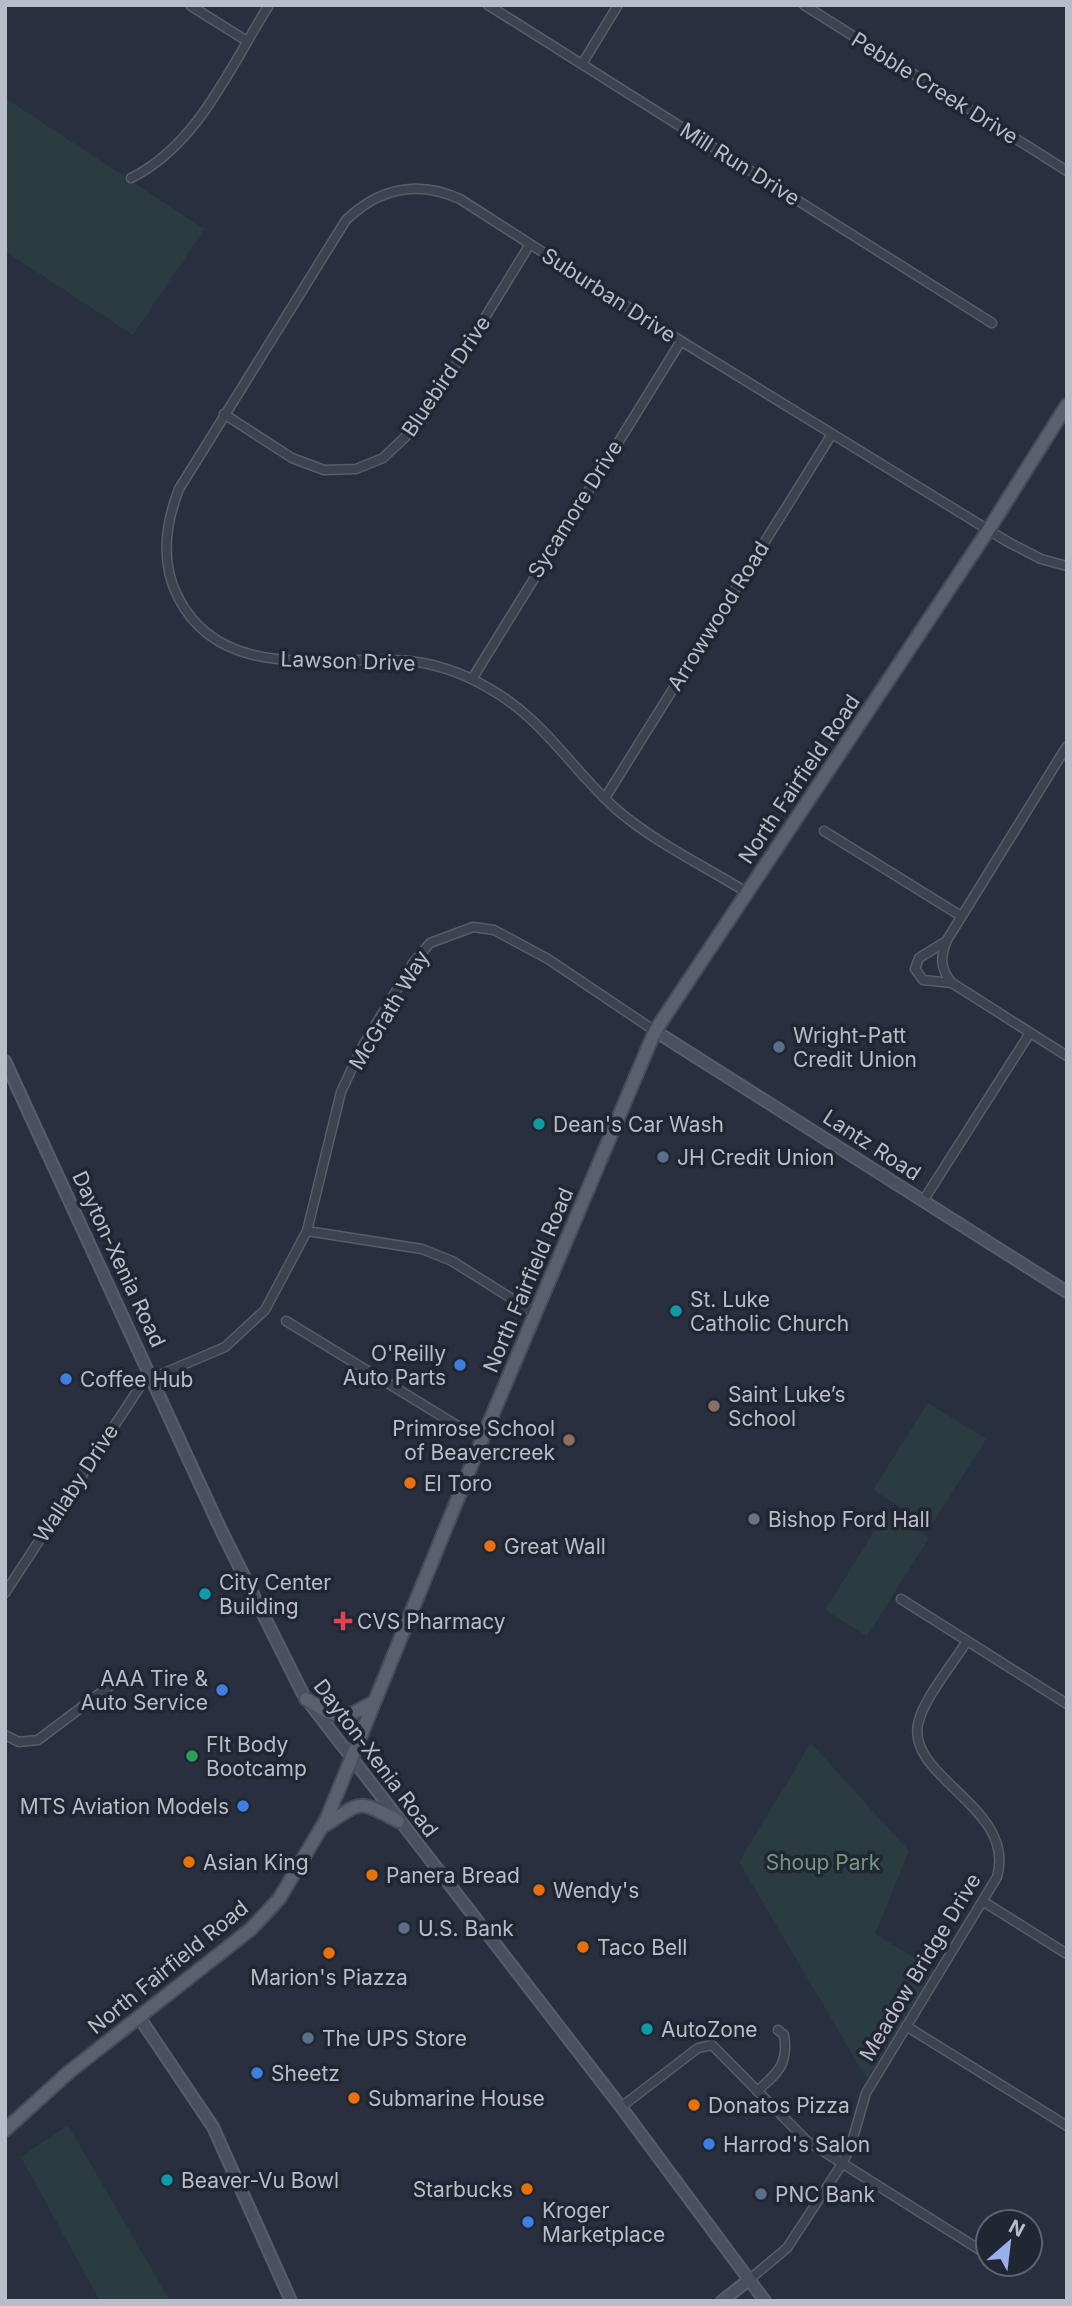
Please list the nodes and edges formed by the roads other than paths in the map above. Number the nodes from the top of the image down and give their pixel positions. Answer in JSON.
{"nodes":[{"id":1,"x":269,"y":5,"type":"edge"},
{"id":2,"x":488,"y":5,"type":"edge"},
{"id":3,"x":618,"y":5,"type":"edge"},
{"id":4,"x":804,"y":5,"type":"edge"},
{"id":5,"x":191,"y":6,"type":"edge"},
{"id":6,"x":247,"y":41,"type":"junction"},
{"id":7,"x":582,"y":64,"type":"junction"},
{"id":8,"x":1067,"y":172,"type":"edge"},
{"id":9,"x":131,"y":178,"type":"dead end"},
{"id":10,"x":530,"y":244,"type":"junction"},
{"id":11,"x":992,"y":323,"type":"dead end"},
{"id":12,"x":681,"y":341,"type":"junction"},
{"id":13,"x":1067,"y":405,"type":"edge"},
{"id":14,"x":224,"y":414,"type":"junction"},
{"id":15,"x":832,"y":435,"type":"junction"},
{"id":16,"x":989,"y":529,"type":"junction"},
{"id":17,"x":1067,"y":566,"type":"edge"},
{"id":18,"x":472,"y":679,"type":"junction"},
{"id":19,"x":1067,"y":746,"type":"edge"},
{"id":20,"x":605,"y":798,"type":"junction"},
{"id":21,"x":824,"y":831,"type":"dead end"},
{"id":22,"x":746,"y":892,"type":"junction"},
{"id":23,"x":961,"y":916,"type":"junction"},
{"id":24,"x":947,"y":940,"type":"junction"},
{"id":25,"x":952,"y":983,"type":"junction"},
{"id":26,"x":656,"y":1031,"type":"junction"},
{"id":27,"x":1030,"y":1033,"type":"junction"},
{"id":28,"x":1067,"y":1056,"type":"edge"},
{"id":29,"x":5,"y":1061,"type":"edge"},
{"id":30,"x":923,"y":1201,"type":"junction"},
{"id":31,"x":307,"y":1231,"type":"junction"},
{"id":32,"x":1067,"y":1292,"type":"edge"},
{"id":33,"x":536,"y":1314,"type":"junction"},
{"id":34,"x":286,"y":1321,"type":"dead end"},
{"id":35,"x":152,"y":1378,"type":"junction"},
{"id":36,"x":483,"y":1437,"type":"junction"},
{"id":37,"x":5,"y":1593,"type":"edge"},
{"id":38,"x":901,"y":1599,"type":"dead end"},
{"id":39,"x":967,"y":1641,"type":"junction"},
{"id":40,"x":115,"y":1682,"type":"dead end"},
{"id":41,"x":306,"y":1699,"type":"junction"},
{"id":42,"x":374,"y":1702,"type":"junction"},
{"id":43,"x":1067,"y":1704,"type":"edge"},
{"id":44,"x":5,"y":1735,"type":"edge"},
{"id":45,"x":351,"y":1759,"type":"junction"},
{"id":46,"x":398,"y":1821,"type":"junction"},
{"id":47,"x":321,"y":1827,"type":"junction"},
{"id":48,"x":984,"y":1902,"type":"junction"},
{"id":49,"x":1067,"y":1954,"type":"edge"},
{"id":50,"x":139,"y":2017,"type":"junction"},
{"id":51,"x":906,"y":2026,"type":"junction"},
{"id":52,"x":778,"y":2030,"type":"dead end"},
{"id":53,"x":757,"y":2091,"type":"junction"},
{"id":54,"x":621,"y":2107,"type":"junction"},
{"id":55,"x":1067,"y":2126,"type":"edge"},
{"id":56,"x":5,"y":2130,"type":"edge"},
{"id":57,"x":842,"y":2164,"type":"junction"},
{"id":58,"x":974,"y":2246,"type":"edge"},
{"id":59,"x":750,"y":2279,"type":"junction"},
{"id":60,"x":291,"y":2301,"type":"edge"},
{"id":61,"x":722,"y":2301,"type":"edge"},
{"id":62,"x":765,"y":2301,"type":"edge"}],
"edges":[{"from":1,"to":6,"type":"street"},
{"from":2,"to":7,"type":"street","name":"Mill Run Drive"},
{"from":3,"to":7,"type":"street"},
{"from":4,"to":8,"type":"street","name":"Pebble Creek Drive"},
{"from":5,"to":6,"type":"street"},
{"from":6,"to":9,"type":"street"},
{"from":7,"to":11,"type":"street","name":"Mill Run Drive"},
{"from":10,"to":12,"type":"street","name":"Suburban Drive"},
{"from":10,"to":14,"type":"street","name":"Suburban Drive"},
{"from":10,"to":14,"type":"street","name":"Bluebird Drive"},
{"from":12,"to":15,"type":"street","name":"Suburban Drive"},
{"from":12,"to":18,"type":"street","name":"Sycamore Drive"},
{"from":13,"to":16,"type":"main road","name":"North Fairfield Road"},
{"from":14,"to":18,"type":"street","name":"Lawson Drive"},
{"from":15,"to":16,"type":"street","name":"Suburban Drive"},
{"from":15,"to":20,"type":"street","name":"Arrowwood Road"},
{"from":16,"to":17,"type":"street","name":"Suburban Drive"},
{"from":16,"to":22,"type":"main road","name":"North Fairfield Road"},
{"from":18,"to":20,"type":"street","name":"Lawson Drive"},
{"from":19,"to":23,"type":"street"},
{"from":20,"to":22,"type":"street","name":"Lawson Drive"},
{"from":21,"to":23,"type":"street"},
{"from":22,"to":26,"type":"main road","name":"North Fairfield Road"},
{"from":23,"to":24,"type":"street"},
{"from":24,"to":25,"type":"street"},
{"from":24,"to":25,"type":"street"},
{"from":25,"to":27,"type":"street"},
{"from":26,"to":30,"type":"main road","name":"Lantz Road"},
{"from":26,"to":31,"type":"street","name":"McGrath Way"},
{"from":26,"to":33,"type":"main road","name":"North Fairfield Road"},
{"from":27,"to":28,"type":"street"},
{"from":27,"to":30,"type":"street"},
{"from":29,"to":35,"type":"main road","name":"Dayton-Xenia Road"},
{"from":30,"to":32,"type":"main road","name":"Lantz Road"},
{"from":31,"to":33,"type":"street"},
{"from":31,"to":35,"type":"street","name":"McGrath Way"},
{"from":33,"to":36,"type":"main road","name":"North Fairfield Road"},
{"from":34,"to":36,"type":"street"},
{"from":35,"to":37,"type":"street","name":"Wallaby Drive"},
{"from":35,"to":41,"type":"main road","name":"Dayton-Xenia Road"},
{"from":36,"to":42,"type":"main road","name":"North Fairfield Road"},
{"from":38,"to":39,"type":"street"},
{"from":39,"to":43,"type":"street"},
{"from":39,"to":48,"type":"street","name":"Meadow Bridge Drive"},
{"from":40,"to":44,"type":"street"},
{"from":41,"to":42,"type":"main road"},
{"from":41,"to":45,"type":"main road","name":"Dayton-Xenia Road"},
{"from":42,"to":45,"type":"main road","name":"North Fairfield Road"},
{"from":45,"to":46,"type":"main road","name":"Dayton-Xenia Road"},
{"from":45,"to":47,"type":"main road","name":"North Fairfield Road"},
{"from":46,"to":47,"type":"main road"},
{"from":46,"to":54,"type":"main road","name":"Dayton-Xenia Road"},
{"from":47,"to":50,"type":"main road","name":"North Fairfield Road"},
{"from":48,"to":49,"type":"street"},
{"from":48,"to":51,"type":"street","name":"Meadow Bridge Drive"},
{"from":50,"to":56,"type":"main road","name":"North Fairfield Road"},
{"from":50,"to":60,"type":"main road"},
{"from":51,"to":55,"type":"street"},
{"from":51,"to":57,"type":"street","name":"Meadow Bridge Drive"},
{"from":52,"to":53,"type":"street"},
{"from":53,"to":54,"type":"street"},
{"from":53,"to":57,"type":"street"},
{"from":54,"to":59,"type":"main road","name":"Dayton-Xenia Road"},
{"from":57,"to":58,"type":"street"},
{"from":57,"to":59,"type":"street","name":"Meadow Bridge Drive"},
{"from":59,"to":61,"type":"main road","name":"Meadow Bridge Drive"},
{"from":59,"to":62,"type":"main road","name":"Dayton-Xenia Road"}]}
